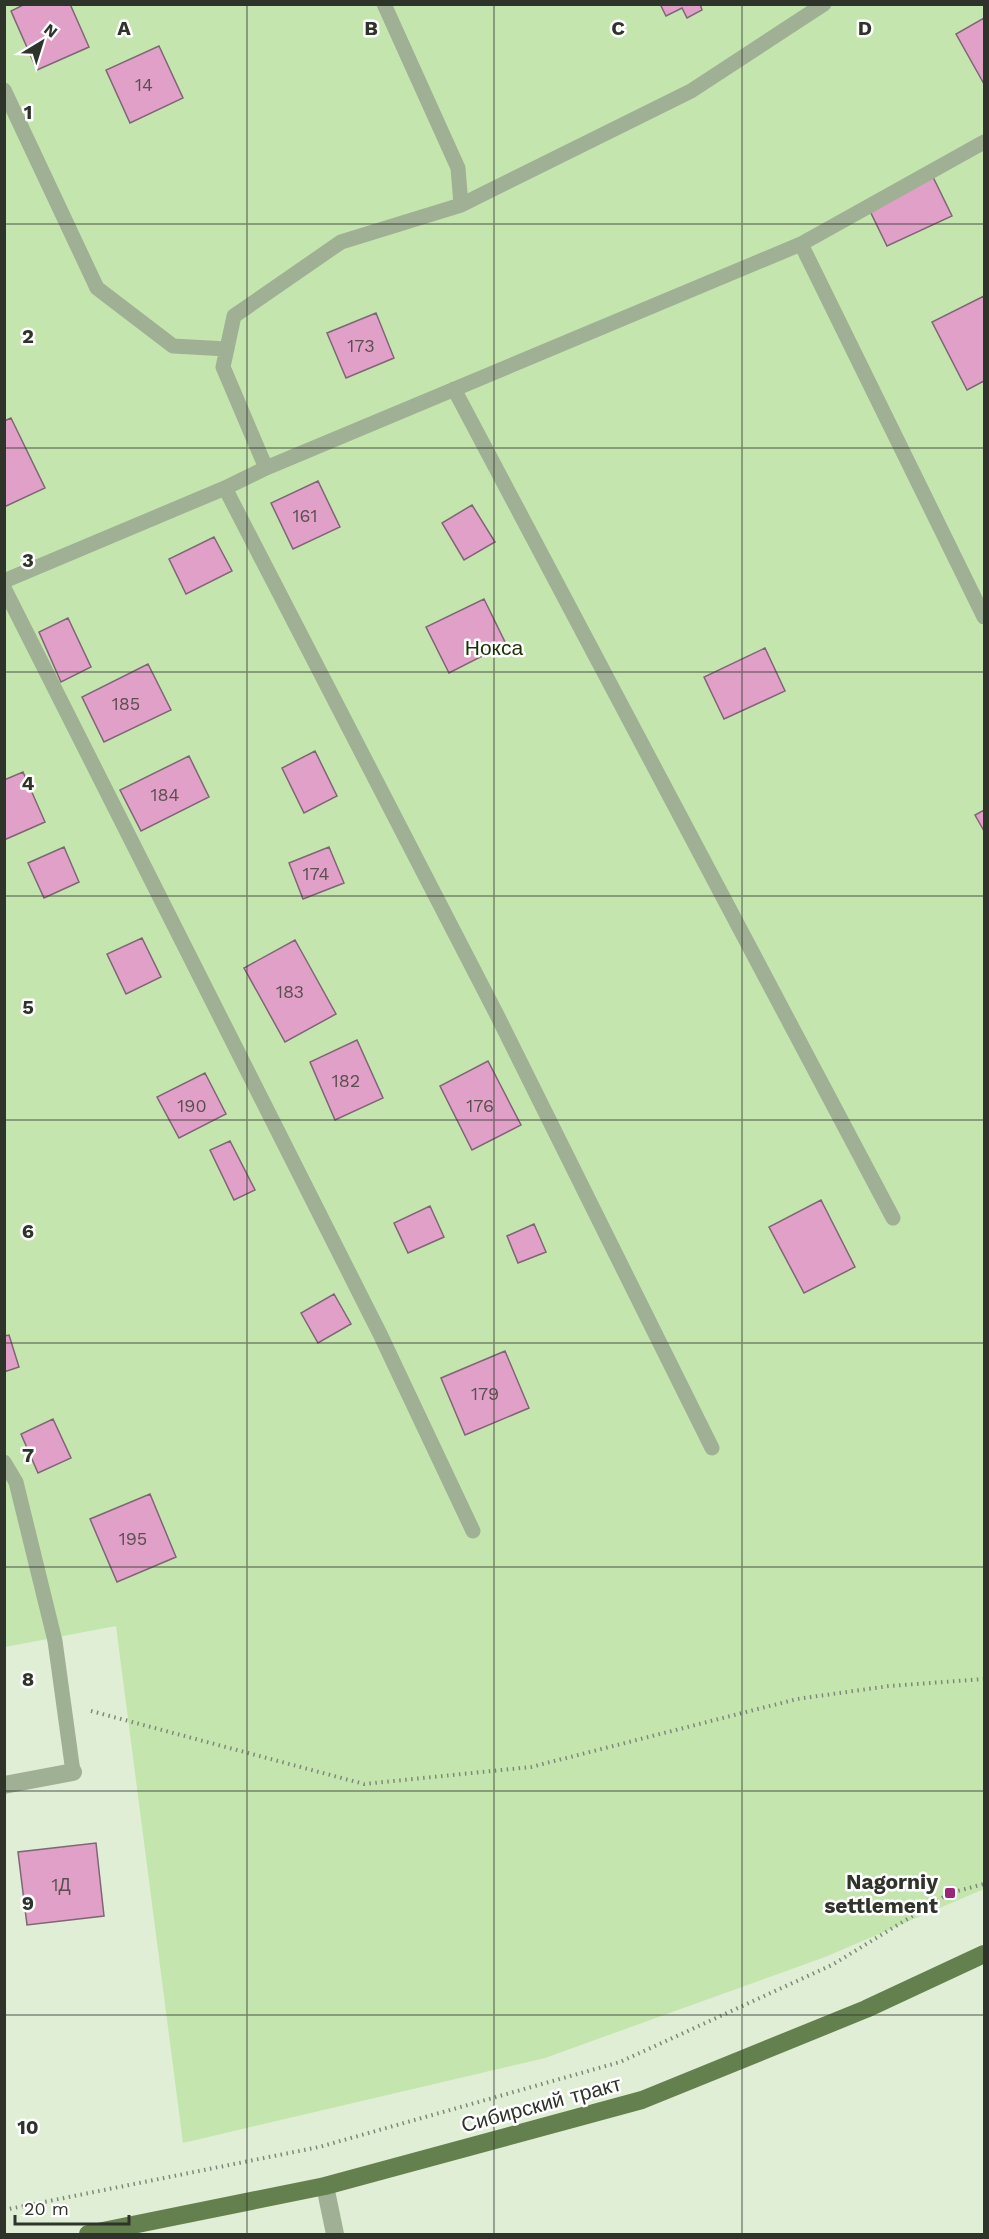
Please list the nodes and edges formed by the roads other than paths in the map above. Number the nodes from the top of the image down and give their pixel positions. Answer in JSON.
{"nodes":[{"id":1,"x":384,"y":4,"type":"edge"},
{"id":2,"x":824,"y":4,"type":"edge"},
{"id":3,"x":805,"y":10,"type":"edge"},
{"id":4,"x":4,"y":90,"type":"edge"},
{"id":5,"x":984,"y":142,"type":"edge"},
{"id":6,"x":461,"y":205,"type":"junction"},
{"id":7,"x":801,"y":244,"type":"junction"},
{"id":8,"x":227,"y":349,"type":"junction"},
{"id":9,"x":454,"y":389,"type":"junction"},
{"id":10,"x":266,"y":468,"type":"junction"},
{"id":11,"x":225,"y":488,"type":"junction"},
{"id":12,"x":4,"y":581,"type":"edge"},
{"id":13,"x":4,"y":588,"type":"edge"},
{"id":14,"x":984,"y":617,"type":"edge"},
{"id":15,"x":893,"y":1218,"type":"dead end"},
{"id":16,"x":712,"y":1448,"type":"dead end"},
{"id":17,"x":4,"y":1462,"type":"edge"},
{"id":18,"x":473,"y":1531,"type":"dead end"},
{"id":19,"x":73,"y":1772,"type":"joint"},
{"id":20,"x":4,"y":1785,"type":"edge"},
{"id":21,"x":984,"y":1954,"type":"edge"},
{"id":22,"x":325,"y":2186,"type":"junction"},
{"id":23,"x":88,"y":2235,"type":"edge"},
{"id":24,"x":335,"y":2235,"type":"edge"}],
"edges":[{"from":1,"to":6,"type":"lane"},
{"from":2,"to":3,"type":"lane"},
{"from":3,"to":6,"type":"lane"},
{"from":4,"to":8,"type":"lane"},
{"from":5,"to":7,"type":"lane"},
{"from":6,"to":8,"type":"lane"},
{"from":7,"to":9,"type":"lane"},
{"from":7,"to":14,"type":"lane"},
{"from":8,"to":10,"type":"lane"},
{"from":9,"to":10,"type":"lane"},
{"from":9,"to":15,"type":"lane"},
{"from":10,"to":11,"type":"lane"},
{"from":11,"to":12,"type":"lane"},
{"from":11,"to":16,"type":"lane"},
{"from":13,"to":18,"type":"lane"},
{"from":17,"to":19,"type":"lane"},
{"from":19,"to":20,"type":"street"},
{"from":21,"to":22,"type":"main road","name":"Сибирский тракт"},
{"from":22,"to":23,"type":"main road","name":"Сибирский тракт"},
{"from":22,"to":24,"type":"street"}]}
